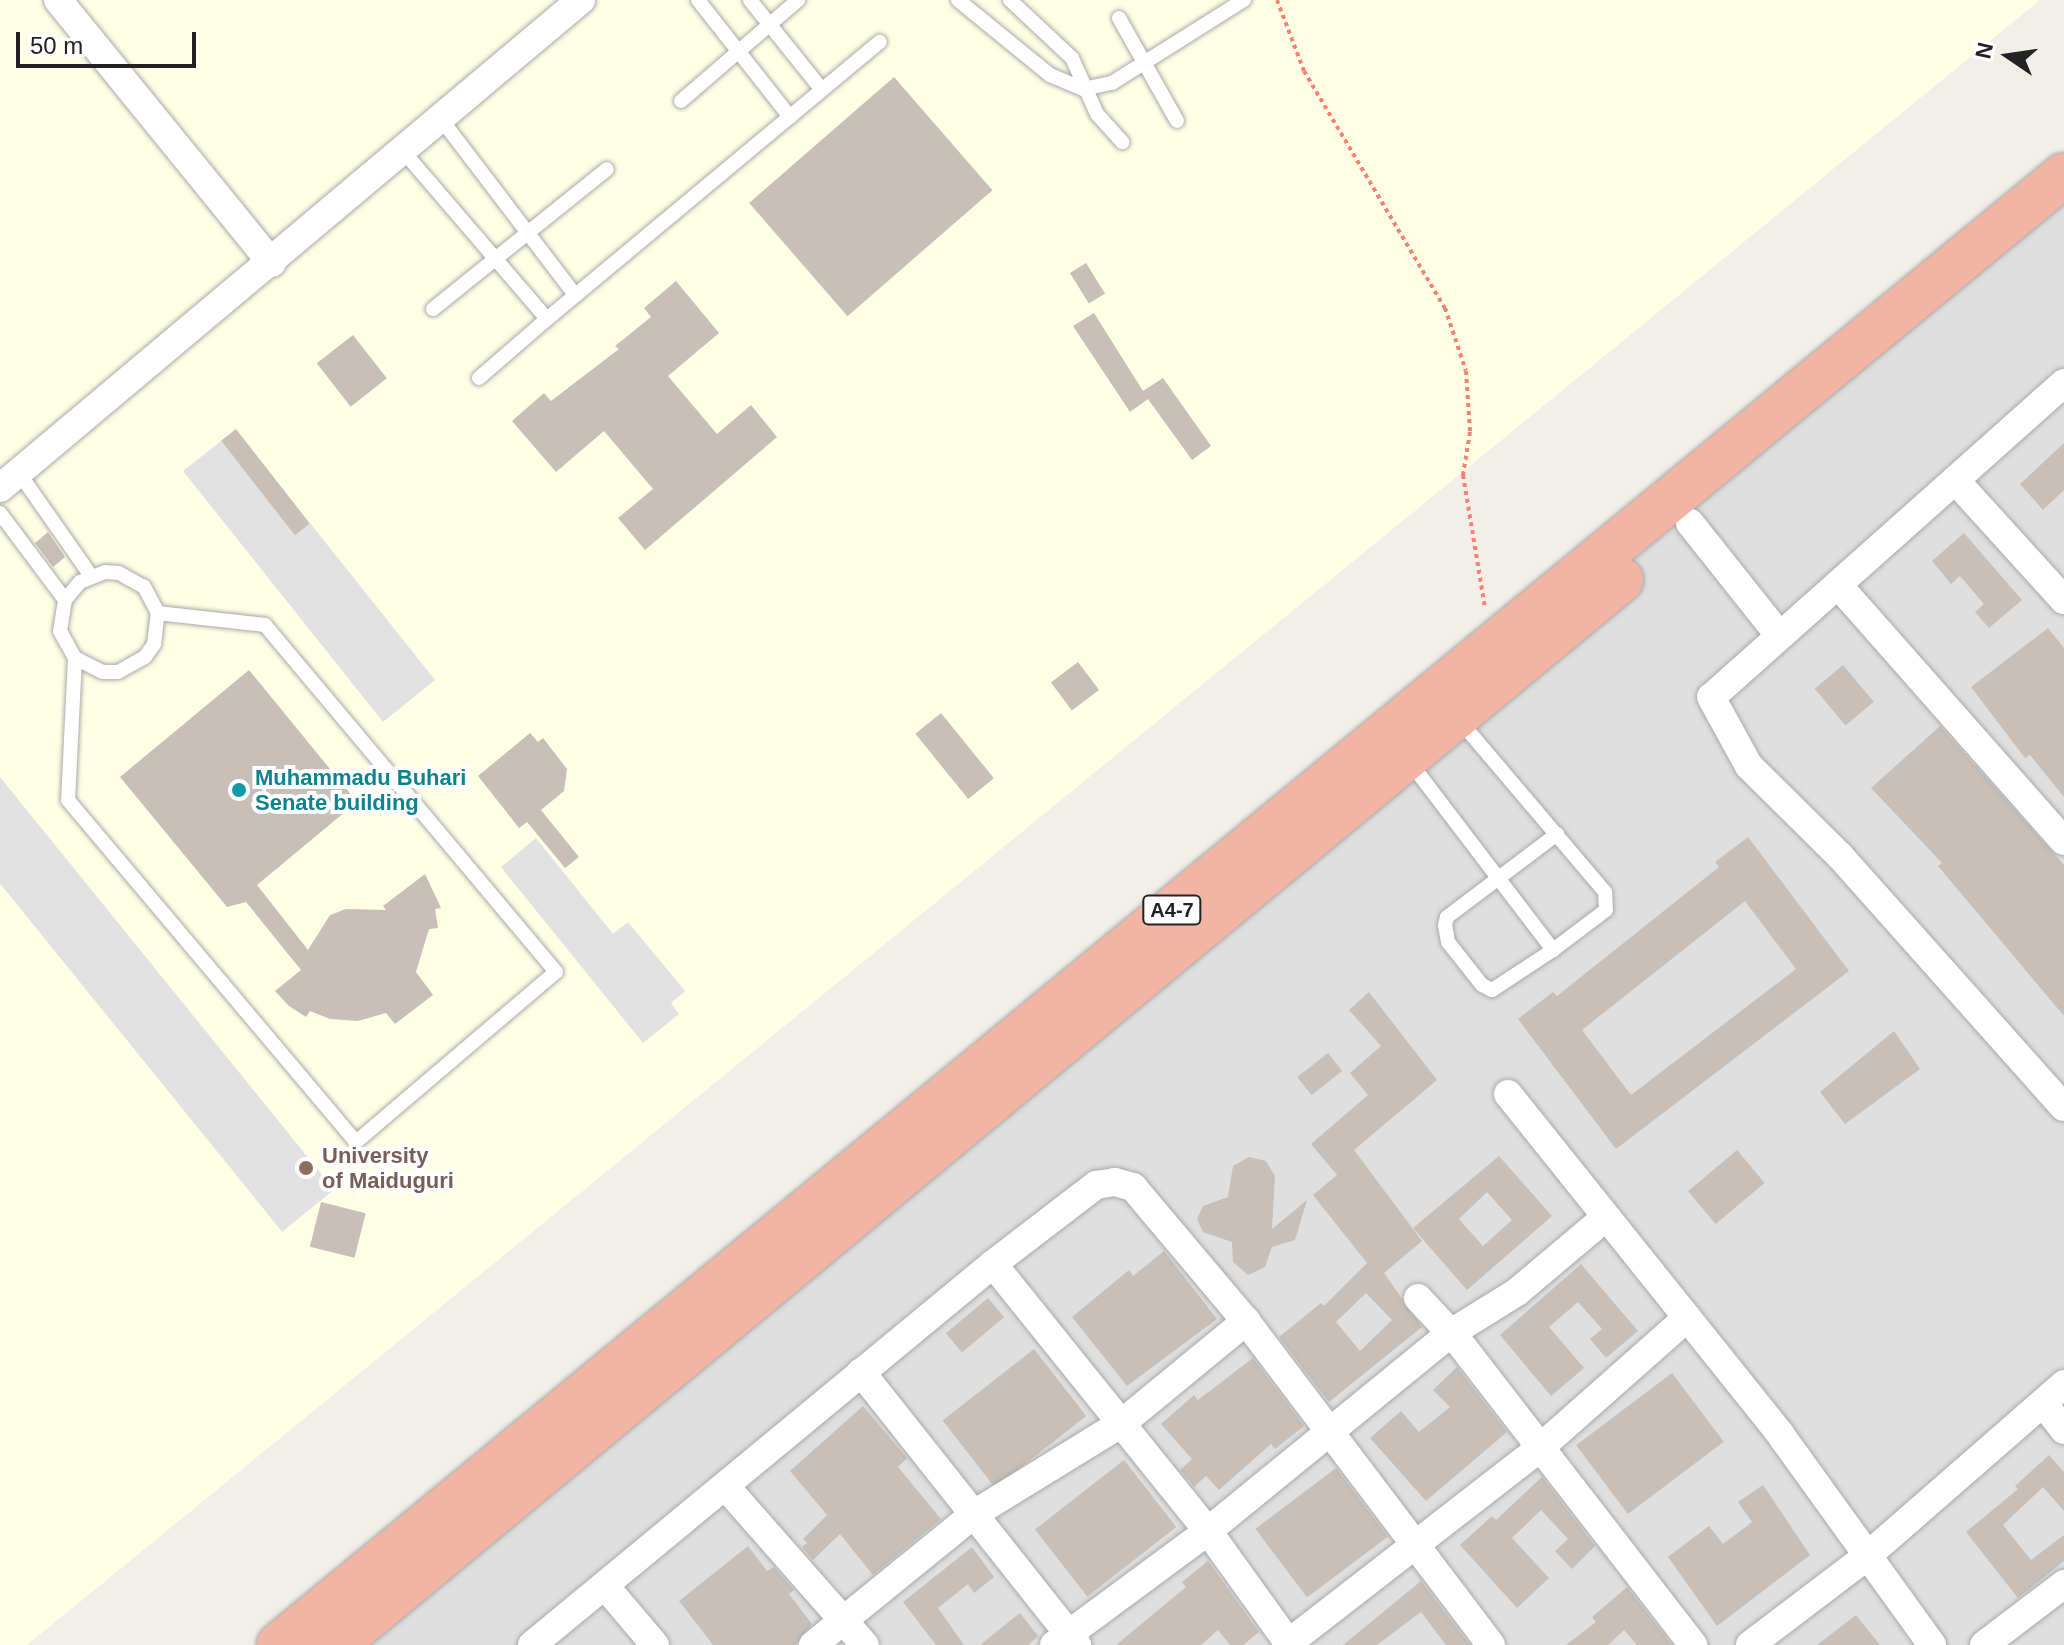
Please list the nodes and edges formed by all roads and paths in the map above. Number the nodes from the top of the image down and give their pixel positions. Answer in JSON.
{"nodes":[{"id":1,"x":58,"y":0,"type":"edge"},
{"id":2,"x":581,"y":0,"type":"edge"},
{"id":3,"x":698,"y":0,"type":"edge"},
{"id":4,"x":750,"y":0,"type":"edge"},
{"id":5,"x":798,"y":0,"type":"edge"},
{"id":6,"x":958,"y":0,"type":"edge"},
{"id":7,"x":1010,"y":0,"type":"edge"},
{"id":8,"x":1244,"y":0,"type":"edge"},
{"id":9,"x":1277,"y":0,"type":"edge"},
{"id":10,"x":1119,"y":18,"type":"dead end"},
{"id":11,"x":770,"y":24,"type":"junction"},
{"id":12,"x":880,"y":42,"type":"dead end"},
{"id":13,"x":739,"y":51,"type":"junction"},
{"id":14,"x":1146,"y":62,"type":"junction"},
{"id":15,"x":1083,"y":89,"type":"junction"},
{"id":16,"x":822,"y":90,"type":"junction"},
{"id":17,"x":681,"y":101,"type":"dead end"},
{"id":18,"x":790,"y":117,"type":"junction"},
{"id":19,"x":441,"y":119,"type":"junction"},
{"id":20,"x":1177,"y":121,"type":"dead end"},
{"id":21,"x":1122,"y":142,"type":"dead end"},
{"id":22,"x":403,"y":151,"type":"junction"},
{"id":23,"x":607,"y":169,"type":"dead end"},
{"id":24,"x":2064,"y":175,"type":"edge"},
{"id":25,"x":2064,"y":213,"type":"edge"},
{"id":26,"x":528,"y":233,"type":"junction"},
{"id":27,"x":497,"y":260,"type":"junction"},
{"id":28,"x":272,"y":263,"type":"junction"},
{"id":29,"x":575,"y":295,"type":"junction"},
{"id":30,"x":433,"y":309,"type":"dead end"},
{"id":31,"x":547,"y":319,"type":"junction"},
{"id":32,"x":479,"y":378,"type":"dead end"},
{"id":33,"x":2064,"y":383,"type":"edge"},
{"id":34,"x":1955,"y":480,"type":"junction"},
{"id":35,"x":9,"y":481,"type":"edge"},
{"id":36,"x":0,"y":513,"type":"edge"},
{"id":37,"x":1690,"y":523,"type":"junction"},
{"id":38,"x":91,"y":576,"type":"junction"},
{"id":39,"x":1838,"y":585,"type":"junction"},
{"id":40,"x":2063,"y":596,"type":"edge"},
{"id":41,"x":65,"y":600,"type":"junction"},
{"id":42,"x":158,"y":613,"type":"junction"},
{"id":43,"x":1780,"y":636,"type":"junction"},
{"id":44,"x":1493,"y":645,"type":"junction"},
{"id":45,"x":75,"y":658,"type":"junction"},
{"id":46,"x":1456,"y":716,"type":"junction"},
{"id":47,"x":1406,"y":757,"type":"junction"},
{"id":48,"x":1557,"y":834,"type":"junction"},
{"id":49,"x":2064,"y":841,"type":"edge"},
{"id":50,"x":1498,"y":877,"type":"junction"},
{"id":51,"x":1553,"y":950,"type":"junction"},
{"id":52,"x":1508,"y":1094,"type":"dead end"},
{"id":53,"x":2064,"y":1107,"type":"edge"},
{"id":54,"x":1606,"y":1217,"type":"junction"},
{"id":55,"x":993,"y":1264,"type":"junction"},
{"id":56,"x":1418,"y":1298,"type":"dead end"},
{"id":57,"x":1687,"y":1318,"type":"junction"},
{"id":58,"x":1246,"y":1321,"type":"junction"},
{"id":59,"x":1451,"y":1333,"type":"junction"},
{"id":60,"x":861,"y":1372,"type":"junction"},
{"id":61,"x":2064,"y":1384,"type":"edge"},
{"id":62,"x":2043,"y":1403,"type":"junction"},
{"id":63,"x":1122,"y":1423,"type":"junction"},
{"id":64,"x":2064,"y":1430,"type":"edge"},
{"id":65,"x":1329,"y":1434,"type":"junction"},
{"id":66,"x":1541,"y":1447,"type":"junction"},
{"id":67,"x":726,"y":1487,"type":"junction"},
{"id":68,"x":974,"y":1514,"type":"junction"},
{"id":69,"x":1208,"y":1531,"type":"junction"},
{"id":70,"x":1415,"y":1542,"type":"junction"},
{"id":71,"x":1866,"y":1557,"type":"junction"},
{"id":72,"x":2064,"y":1584,"type":"edge"},
{"id":73,"x":605,"y":1586,"type":"junction"},
{"id":74,"x":843,"y":1619,"type":"junction"},
{"id":75,"x":1066,"y":1641,"type":"edge"},
{"id":76,"x":1288,"y":1644,"type":"edge"},
{"id":77,"x":279,"y":1645,"type":"edge"},
{"id":78,"x":335,"y":1645,"type":"edge"},
{"id":79,"x":532,"y":1645,"type":"edge"},
{"id":80,"x":655,"y":1645,"type":"edge"},
{"id":81,"x":813,"y":1645,"type":"edge"},
{"id":82,"x":865,"y":1645,"type":"edge"},
{"id":83,"x":1491,"y":1645,"type":"edge"},
{"id":84,"x":1693,"y":1645,"type":"edge"},
{"id":85,"x":1750,"y":1645,"type":"edge"},
{"id":86,"x":1932,"y":1645,"type":"edge"},
{"id":87,"x":1984,"y":1645,"type":"edge"}],
"edges":[{"from":1,"to":28,"type":"street"},
{"from":2,"to":19,"type":"street"},
{"from":3,"to":13,"type":"lane"},
{"from":4,"to":11,"type":"lane"},
{"from":5,"to":11,"type":"lane"},
{"from":6,"to":15,"type":"lane"},
{"from":7,"to":15,"type":"lane"},
{"from":8,"to":14,"type":"lane"},
{"from":9,"to":44,"type":"path"},
{"from":10,"to":14,"type":"lane"},
{"from":11,"to":13,"type":"lane"},
{"from":11,"to":16,"type":"lane"},
{"from":12,"to":16,"type":"lane"},
{"from":13,"to":17,"type":"lane"},
{"from":13,"to":18,"type":"lane"},
{"from":14,"to":15,"type":"lane"},
{"from":14,"to":20,"type":"lane"},
{"from":15,"to":21,"type":"lane"},
{"from":16,"to":18,"type":"lane"},
{"from":18,"to":29,"type":"lane"},
{"from":19,"to":22,"type":"street"},
{"from":19,"to":26,"type":"lane"},
{"from":22,"to":27,"type":"lane"},
{"from":22,"to":28,"type":"street"},
{"from":23,"to":26,"type":"lane"},
{"from":24,"to":44,"type":"highway","number":"A4-7"},
{"from":25,"to":37,"type":"highway","number":"A4-7"},
{"from":26,"to":27,"type":"lane"},
{"from":26,"to":29,"type":"lane"},
{"from":27,"to":30,"type":"lane"},
{"from":27,"to":31,"type":"lane"},
{"from":28,"to":35,"type":"street"},
{"from":29,"to":31,"type":"lane"},
{"from":31,"to":32,"type":"lane"},
{"from":33,"to":34,"type":"street"},
{"from":34,"to":39,"type":"street"},
{"from":34,"to":40,"type":"street"},
{"from":35,"to":38,"type":"lane"},
{"from":36,"to":41,"type":"lane"},
{"from":37,"to":43,"type":"street"},
{"from":37,"to":46,"type":"highway","number":"A4-7"},
{"from":38,"to":41,"type":"lane"},
{"from":38,"to":42,"type":"lane"},
{"from":39,"to":43,"type":"street"},
{"from":39,"to":49,"type":"street"},
{"from":41,"to":45,"type":"lane"},
{"from":42,"to":45,"type":"lane"},
{"from":42,"to":45,"type":"lane"},
{"from":43,"to":53,"type":"street"},
{"from":44,"to":77,"type":"highway","number":"A4-7"},
{"from":46,"to":47,"type":"highway","number":"A4-7"},
{"from":46,"to":48,"type":"lane"},
{"from":47,"to":50,"type":"lane"},
{"from":47,"to":78,"type":"highway","number":"A4-7"},
{"from":48,"to":50,"type":"lane"},
{"from":48,"to":51,"type":"lane"},
{"from":50,"to":51,"type":"lane"},
{"from":50,"to":51,"type":"lane"},
{"from":52,"to":54,"type":"street"},
{"from":54,"to":57,"type":"street"},
{"from":54,"to":59,"type":"street"},
{"from":55,"to":58,"type":"street"},
{"from":55,"to":60,"type":"street"},
{"from":55,"to":63,"type":"street"},
{"from":56,"to":59,"type":"street"},
{"from":57,"to":66,"type":"street"},
{"from":57,"to":71,"type":"street"},
{"from":58,"to":63,"type":"street"},
{"from":58,"to":65,"type":"street"},
{"from":59,"to":65,"type":"street"},
{"from":59,"to":66,"type":"street"},
{"from":60,"to":67,"type":"street"},
{"from":60,"to":68,"type":"street"},
{"from":61,"to":62,"type":"street"},
{"from":62,"to":64,"type":"street"},
{"from":62,"to":71,"type":"street"},
{"from":63,"to":68,"type":"street"},
{"from":63,"to":69,"type":"street"},
{"from":65,"to":69,"type":"street"},
{"from":65,"to":70,"type":"street"},
{"from":66,"to":70,"type":"street"},
{"from":66,"to":84,"type":"street"},
{"from":67,"to":73,"type":"street"},
{"from":67,"to":74,"type":"street"},
{"from":68,"to":74,"type":"street"},
{"from":68,"to":75,"type":"street"},
{"from":69,"to":75,"type":"street"},
{"from":69,"to":76,"type":"street"},
{"from":70,"to":76,"type":"street"},
{"from":70,"to":83,"type":"street"},
{"from":71,"to":85,"type":"street"},
{"from":71,"to":86,"type":"street"},
{"from":72,"to":87,"type":"street"},
{"from":73,"to":79,"type":"street"},
{"from":73,"to":80,"type":"street"},
{"from":74,"to":81,"type":"street"},
{"from":74,"to":82,"type":"street"}]}
